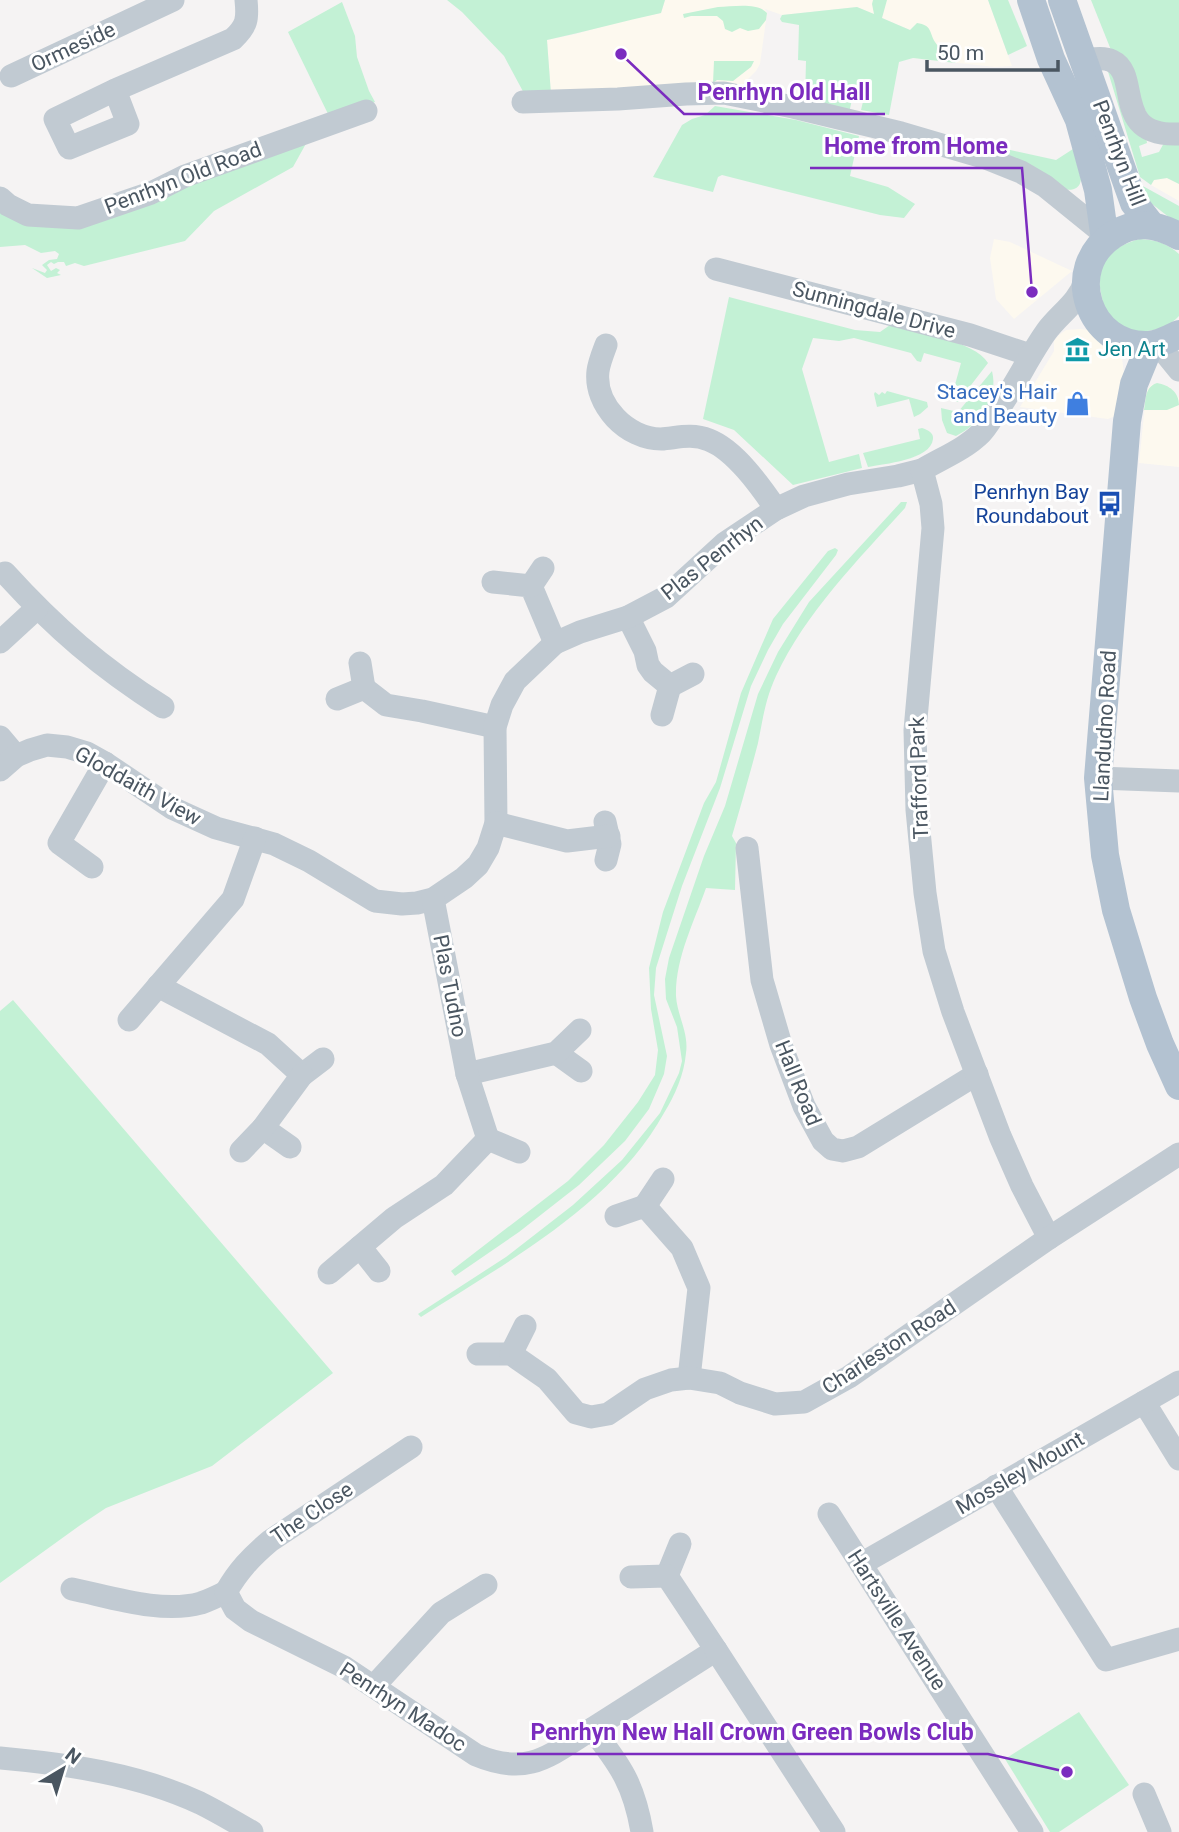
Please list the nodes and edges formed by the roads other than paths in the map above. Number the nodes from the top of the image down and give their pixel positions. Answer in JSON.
{"nodes":[{"id":1,"x":173,"y":0,"type":"edge"},
{"id":2,"x":246,"y":0,"type":"edge"},
{"id":3,"x":1031,"y":0,"type":"edge"},
{"id":4,"x":1062,"y":0,"type":"edge"},
{"id":5,"x":1084,"y":60,"type":"junction"},
{"id":6,"x":11,"y":76,"type":"dead end"},
{"id":7,"x":115,"y":90,"type":"dead end"},
{"id":8,"x":523,"y":102,"type":"dead end"},
{"id":9,"x":366,"y":111,"type":"dead end"},
{"id":10,"x":1179,"y":134,"type":"edge"},
{"id":11,"x":1098,"y":190,"type":"junction"},
{"id":12,"x":0,"y":198,"type":"edge"},
{"id":13,"x":1073,"y":210,"type":"junction"},
{"id":14,"x":1151,"y":225,"type":"junction"},
{"id":15,"x":1179,"y":236,"type":"edge"},
{"id":16,"x":1104,"y":237,"type":"junction"},
{"id":17,"x":716,"y":269,"type":"dead end"},
{"id":18,"x":1085,"y":282,"type":"junction"},
{"id":19,"x":1110,"y":333,"type":"junction"},
{"id":20,"x":1162,"y":341,"type":"edge"},
{"id":21,"x":606,"y":345,"type":"dead end"},
{"id":22,"x":1033,"y":351,"type":"junction"},
{"id":23,"x":1179,"y":370,"type":"edge"},
{"id":24,"x":1130,"y":398,"type":"junction"},
{"id":25,"x":922,"y":470,"type":"junction"},
{"id":26,"x":776,"y":509,"type":"junction"},
{"id":27,"x":5,"y":573,"type":"dead end"},
{"id":28,"x":493,"y":582,"type":"dead end"},
{"id":29,"x":37,"y":608,"type":"junction"},
{"id":30,"x":628,"y":617,"type":"junction"},
{"id":31,"x":0,"y":642,"type":"edge"},
{"id":32,"x":555,"y":643,"type":"junction"},
{"id":33,"x":359,"y":663,"type":"dead end"},
{"id":34,"x":693,"y":674,"type":"dead end"},
{"id":35,"x":670,"y":686,"type":"junction"},
{"id":36,"x":365,"y":688,"type":"junction"},
{"id":37,"x":337,"y":699,"type":"dead end"},
{"id":38,"x":163,"y":707,"type":"dead end"},
{"id":39,"x":662,"y":715,"type":"dead end"},
{"id":40,"x":495,"y":727,"type":"junction"},
{"id":41,"x":0,"y":737,"type":"edge"},
{"id":42,"x":8,"y":763,"type":"edge"},
{"id":43,"x":105,"y":763,"type":"junction"},
{"id":44,"x":1098,"y":778,"type":"junction"},
{"id":45,"x":1179,"y":781,"type":"edge"},
{"id":46,"x":496,"y":823,"type":"junction"},
{"id":47,"x":255,"y":838,"type":"junction"},
{"id":48,"x":747,"y":848,"type":"dead end"},
{"id":49,"x":606,"y":860,"type":"dead end"},
{"id":50,"x":92,"y":867,"type":"dead end"},
{"id":51,"x":433,"y":899,"type":"junction"},
{"id":52,"x":158,"y":986,"type":"junction"},
{"id":53,"x":129,"y":1020,"type":"dead end"},
{"id":54,"x":580,"y":1030,"type":"dead end"},
{"id":55,"x":556,"y":1053,"type":"junction"},
{"id":56,"x":323,"y":1059,"type":"dead end"},
{"id":57,"x":581,"y":1072,"type":"dead end"},
{"id":58,"x":467,"y":1074,"type":"junction"},
{"id":59,"x":977,"y":1074,"type":"junction"},
{"id":60,"x":302,"y":1075,"type":"junction"},
{"id":61,"x":1179,"y":1086,"type":"edge"},
{"id":62,"x":263,"y":1128,"type":"junction"},
{"id":63,"x":488,"y":1139,"type":"junction"},
{"id":64,"x":290,"y":1147,"type":"dead end"},
{"id":65,"x":241,"y":1151,"type":"dead end"},
{"id":66,"x":519,"y":1152,"type":"dead end"},
{"id":67,"x":1179,"y":1154,"type":"edge"},
{"id":68,"x":663,"y":1179,"type":"dead end"},
{"id":69,"x":645,"y":1206,"type":"junction"},
{"id":70,"x":615,"y":1216,"type":"dead end"},
{"id":71,"x":1049,"y":1238,"type":"junction"},
{"id":72,"x":360,"y":1247,"type":"junction"},
{"id":73,"x":379,"y":1271,"type":"dead end"},
{"id":74,"x":329,"y":1273,"type":"dead end"},
{"id":75,"x":525,"y":1326,"type":"dead end"},
{"id":76,"x":478,"y":1354,"type":"dead end"},
{"id":77,"x":511,"y":1354,"type":"junction"},
{"id":78,"x":690,"y":1378,"type":"junction"},
{"id":79,"x":1179,"y":1382,"type":"edge"},
{"id":80,"x":1144,"y":1402,"type":"junction"},
{"id":81,"x":411,"y":1447,"type":"dead end"},
{"id":82,"x":1179,"y":1459,"type":"edge"},
{"id":83,"x":996,"y":1486,"type":"junction"},
{"id":84,"x":829,"y":1514,"type":"dead end"},
{"id":85,"x":680,"y":1544,"type":"dead end"},
{"id":86,"x":862,"y":1564,"type":"junction"},
{"id":87,"x":667,"y":1576,"type":"junction"},
{"id":88,"x":631,"y":1577,"type":"dead end"},
{"id":89,"x":486,"y":1585,"type":"dead end"},
{"id":90,"x":72,"y":1589,"type":"dead end"},
{"id":91,"x":226,"y":1592,"type":"junction"},
{"id":92,"x":1179,"y":1639,"type":"edge"},
{"id":93,"x":716,"y":1650,"type":"junction"},
{"id":94,"x":374,"y":1686,"type":"junction"},
{"id":95,"x":592,"y":1730,"type":"junction"},
{"id":96,"x":0,"y":1758,"type":"edge"},
{"id":97,"x":1144,"y":1794,"type":"dead end"},
{"id":98,"x":252,"y":1832,"type":"edge"},
{"id":99,"x":642,"y":1832,"type":"edge"},
{"id":100,"x":834,"y":1832,"type":"edge"},
{"id":101,"x":1032,"y":1832,"type":"edge"},
{"id":102,"x":1160,"y":1832,"type":"edge"}],
"edges":[{"from":1,"to":6,"type":"street","name":"Ormeside"},
{"from":2,"to":7,"type":"street"},
{"from":3,"to":11,"type":"main road","name":"Penrhyn Hill"},
{"from":4,"to":5,"type":"main road","name":"Penrhyn Hill"},
{"from":5,"to":10,"type":"street"},
{"from":5,"to":14,"type":"main road","name":"Penrhyn Hill"},
{"from":8,"to":13,"type":"street"},
{"from":9,"to":12,"type":"street","name":"Penrhyn Old Road"},
{"from":11,"to":13,"type":"street"},
{"from":11,"to":16,"type":"main road","name":"Penrhyn Hill"},
{"from":13,"to":16,"type":"street"},
{"from":14,"to":15,"type":"main road"},
{"from":14,"to":16,"type":"main road"},
{"from":16,"to":18,"type":"main road"},
{"from":17,"to":22,"type":"street","name":"Sunningdale Drive"},
{"from":18,"to":19,"type":"main road","name":"Llandudno Road"},
{"from":18,"to":22,"type":"street"},
{"from":19,"to":20,"type":"main road"},
{"from":19,"to":22,"type":"street"},
{"from":19,"to":24,"type":"main road","name":"Llandudno Road"},
{"from":20,"to":23,"type":"street"},
{"from":20,"to":24,"type":"main road","name":"Llandudno Road"},
{"from":21,"to":26,"type":"street"},
{"from":22,"to":25,"type":"street"},
{"from":24,"to":44,"type":"main road","name":"Llandudno Road"},
{"from":25,"to":26,"type":"street","name":"Plas Penrhyn"},
{"from":25,"to":59,"type":"street","name":"Trafford Park"},
{"from":26,"to":30,"type":"street","name":"Plas Penrhyn"},
{"from":27,"to":29,"type":"street"},
{"from":28,"to":32,"type":"street"},
{"from":29,"to":31,"type":"street"},
{"from":29,"to":38,"type":"street"},
{"from":30,"to":32,"type":"street","name":"Plas Penrhyn"},
{"from":30,"to":35,"type":"street"},
{"from":32,"to":40,"type":"street","name":"Plas Penrhyn"},
{"from":33,"to":36,"type":"street"},
{"from":34,"to":35,"type":"street"},
{"from":35,"to":39,"type":"street"},
{"from":36,"to":37,"type":"street"},
{"from":36,"to":40,"type":"street"},
{"from":40,"to":46,"type":"street","name":"Plas Penrhyn"},
{"from":41,"to":42,"type":"street"},
{"from":42,"to":43,"type":"street","name":"Gloddaith View"},
{"from":43,"to":47,"type":"street","name":"Gloddaith View"},
{"from":43,"to":50,"type":"street"},
{"from":44,"to":45,"type":"street"},
{"from":44,"to":61,"type":"main road","name":"Llandudno Road"},
{"from":46,"to":49,"type":"street"},
{"from":46,"to":51,"type":"street","name":"Plas Penrhyn"},
{"from":47,"to":51,"type":"street","name":"Gloddaith View"},
{"from":47,"to":52,"type":"street"},
{"from":48,"to":59,"type":"street","name":"Hall Road"},
{"from":51,"to":58,"type":"street","name":"Plas Tudno"},
{"from":52,"to":53,"type":"street"},
{"from":52,"to":60,"type":"street"},
{"from":54,"to":55,"type":"street"},
{"from":55,"to":57,"type":"street"},
{"from":55,"to":58,"type":"street"},
{"from":56,"to":60,"type":"street"},
{"from":58,"to":63,"type":"street","name":"Plas Tudno"},
{"from":59,"to":71,"type":"street","name":"Trafford Park"},
{"from":60,"to":62,"type":"street"},
{"from":62,"to":64,"type":"street"},
{"from":62,"to":65,"type":"street"},
{"from":63,"to":66,"type":"street"},
{"from":63,"to":72,"type":"street"},
{"from":67,"to":71,"type":"street","name":"Charleston Road"},
{"from":68,"to":69,"type":"street"},
{"from":69,"to":70,"type":"street"},
{"from":69,"to":78,"type":"street"},
{"from":71,"to":78,"type":"street","name":"Charleston Road"},
{"from":72,"to":73,"type":"street"},
{"from":72,"to":74,"type":"street"},
{"from":75,"to":77,"type":"street"},
{"from":76,"to":77,"type":"street"},
{"from":77,"to":78,"type":"street","name":"Charleston Road"},
{"from":79,"to":80,"type":"street","name":"Mossley Mount"},
{"from":80,"to":82,"type":"street"},
{"from":80,"to":83,"type":"street","name":"Mossley Mount"},
{"from":81,"to":91,"type":"street","name":"The Close"},
{"from":83,"to":86,"type":"street","name":"Mossley Mount"},
{"from":83,"to":92,"type":"street"},
{"from":84,"to":86,"type":"street","name":"Hartsville Avenue"},
{"from":85,"to":87,"type":"street"},
{"from":86,"to":101,"type":"street","name":"Hartsville Avenue"},
{"from":87,"to":88,"type":"street"},
{"from":87,"to":93,"type":"street"},
{"from":89,"to":94,"type":"street"},
{"from":90,"to":91,"type":"street"},
{"from":91,"to":94,"type":"street","name":"Penrhyn Madoc"},
{"from":93,"to":95,"type":"street","name":"Penrhyn Madoc"},
{"from":93,"to":100,"type":"street"},
{"from":94,"to":95,"type":"street","name":"Penrhyn Madoc"},
{"from":95,"to":99,"type":"street"},
{"from":96,"to":98,"type":"street"},
{"from":97,"to":102,"type":"street"}]}
